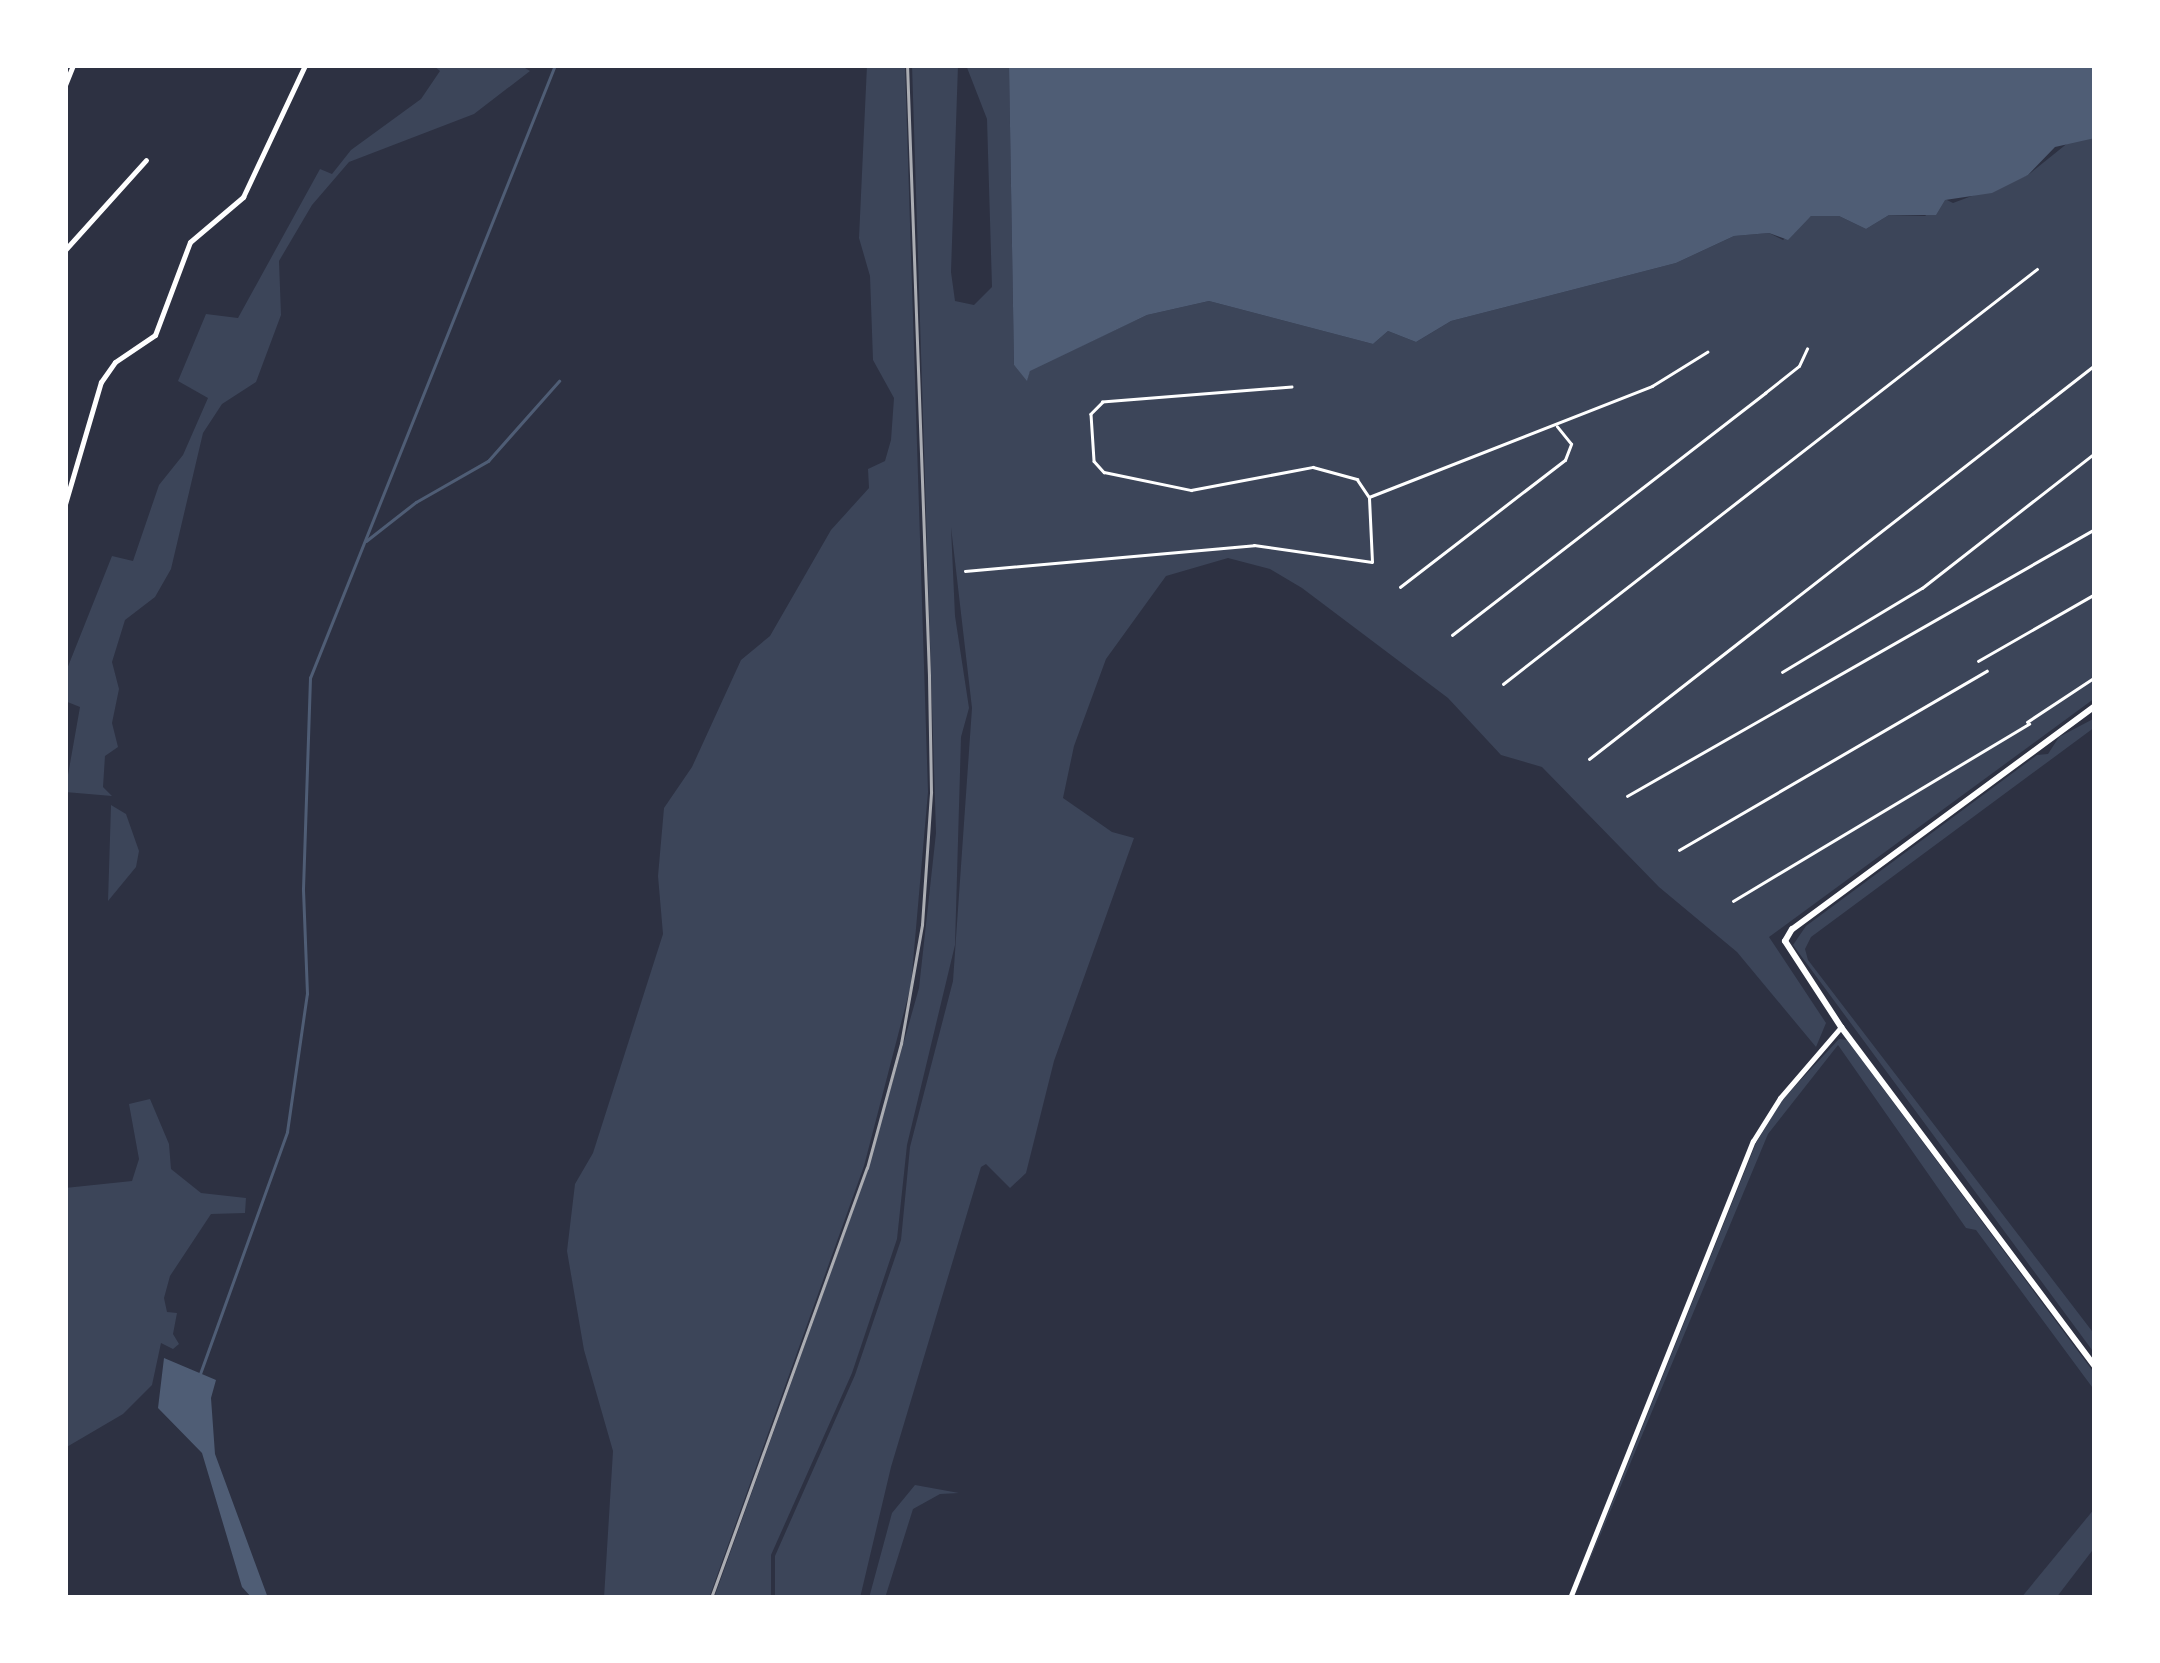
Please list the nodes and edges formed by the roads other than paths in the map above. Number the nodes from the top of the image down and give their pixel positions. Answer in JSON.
{"nodes":[{"id":1,"x":73,"y":65,"type":"edge"},
{"id":2,"x":305,"y":65,"type":"edge"},
{"id":3,"x":65,"y":85,"type":"edge"},
{"id":4,"x":146,"y":160,"type":"dead end"},
{"id":5,"x":65,"y":250,"type":"edge"},
{"id":6,"x":2037,"y":269,"type":"dead end"},
{"id":7,"x":1808,"y":349,"type":"dead end"},
{"id":8,"x":1708,"y":352,"type":"dead end"},
{"id":9,"x":2095,"y":365,"type":"edge"},
{"id":10,"x":1292,"y":387,"type":"dead end"},
{"id":11,"x":1554,"y":424,"type":"junction"},
{"id":12,"x":2095,"y":453,"type":"edge"},
{"id":13,"x":1369,"y":498,"type":"junction"},
{"id":14,"x":65,"y":504,"type":"edge"},
{"id":15,"x":2095,"y":528,"type":"edge"},
{"id":16,"x":965,"y":571,"type":"dead end"},
{"id":17,"x":1400,"y":588,"type":"dead end"},
{"id":18,"x":2095,"y":594,"type":"edge"},
{"id":19,"x":1452,"y":636,"type":"dead end"},
{"id":20,"x":1978,"y":660,"type":"dead end"},
{"id":21,"x":1987,"y":670,"type":"dead end"},
{"id":22,"x":1782,"y":672,"type":"dead end"},
{"id":23,"x":2095,"y":676,"type":"edge"},
{"id":24,"x":1503,"y":684,"type":"dead end"},
{"id":25,"x":2095,"y":706,"type":"edge"},
{"id":26,"x":1589,"y":759,"type":"dead end"},
{"id":27,"x":1627,"y":796,"type":"dead end"},
{"id":28,"x":1678,"y":850,"type":"dead end"},
{"id":29,"x":1733,"y":901,"type":"dead end"},
{"id":30,"x":1841,"y":1027,"type":"junction"},
{"id":31,"x":2095,"y":1367,"type":"edge"},
{"id":32,"x":1570,"y":1598,"type":"edge"}],
"edges":[{"from":1,"to":3,"type":"street"},
{"from":2,"to":14,"type":"street"},
{"from":4,"to":5,"type":"street"},
{"from":6,"to":24,"type":"lane"},
{"from":7,"to":19,"type":"lane"},
{"from":8,"to":11,"type":"lane"},
{"from":9,"to":26,"type":"lane"},
{"from":10,"to":13,"type":"lane"},
{"from":11,"to":13,"type":"lane"},
{"from":11,"to":17,"type":"lane"},
{"from":12,"to":22,"type":"lane"},
{"from":13,"to":16,"type":"lane"},
{"from":15,"to":27,"type":"lane"},
{"from":18,"to":20,"type":"lane"},
{"from":21,"to":28,"type":"lane"},
{"from":23,"to":29,"type":"lane"},
{"from":25,"to":30,"type":"street"},
{"from":30,"to":31,"type":"street"},
{"from":30,"to":32,"type":"street"}]}
